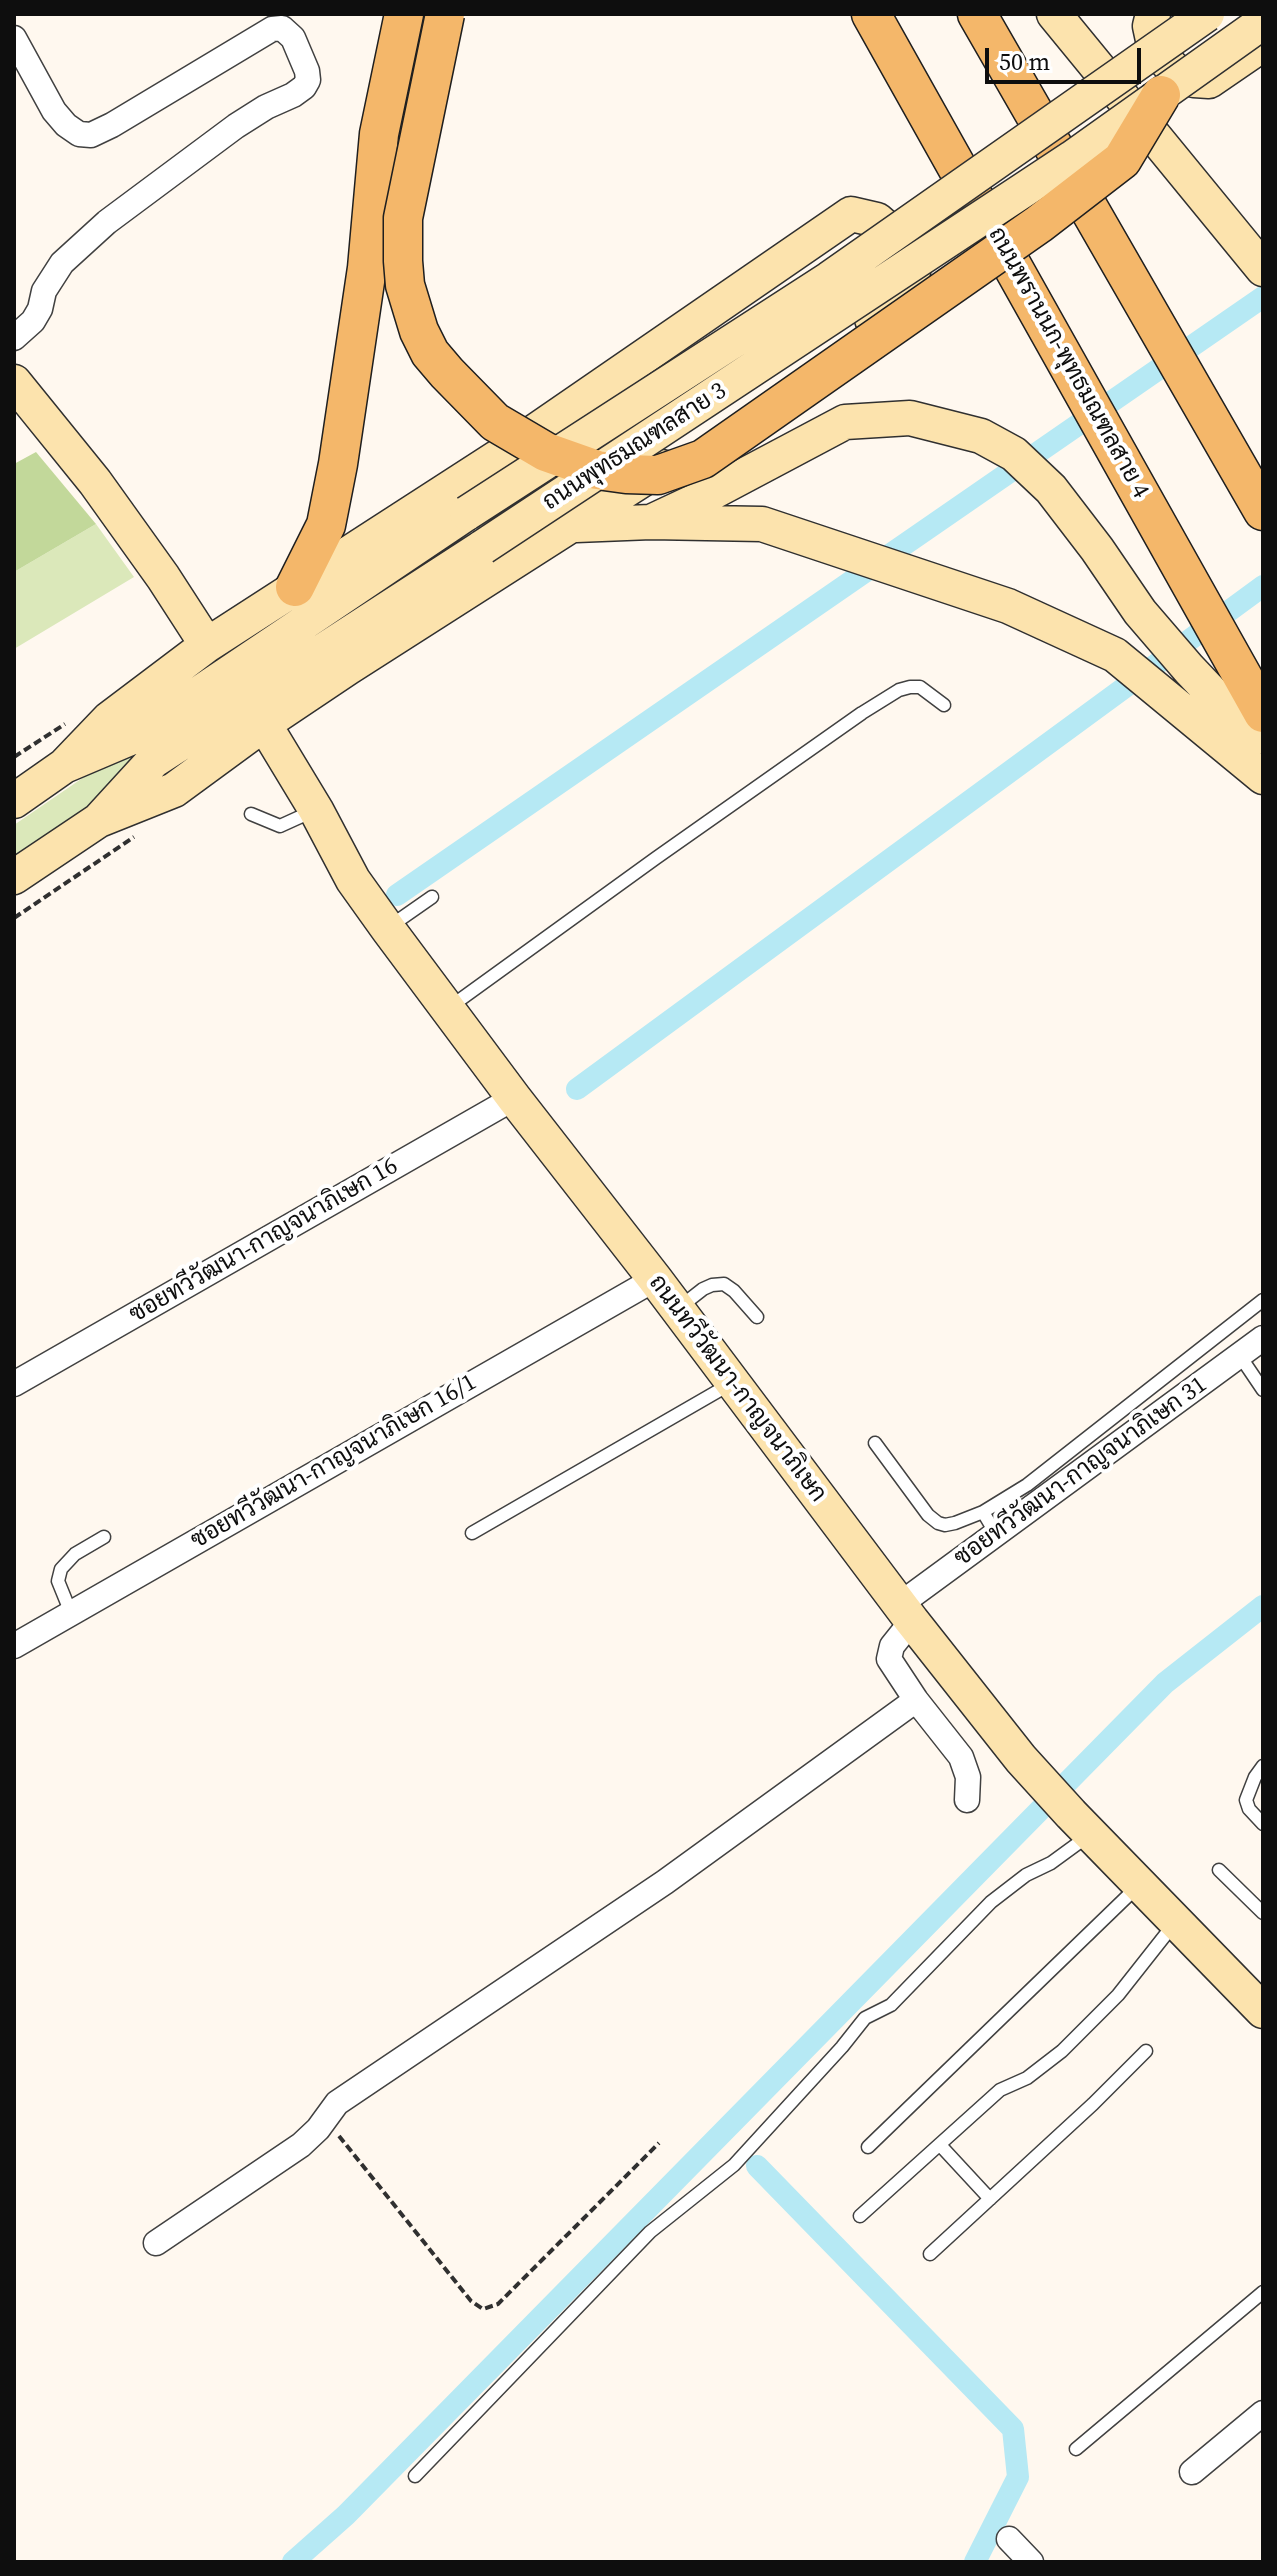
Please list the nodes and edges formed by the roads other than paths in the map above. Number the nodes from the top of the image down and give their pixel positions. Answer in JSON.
{"nodes":[{"id":1,"x":404,"y":14,"type":"edge"},
{"id":2,"x":445,"y":14,"type":"edge"},
{"id":3,"x":871,"y":14,"type":"edge"},
{"id":4,"x":977,"y":14,"type":"edge"},
{"id":5,"x":1054,"y":14,"type":"edge"},
{"id":6,"x":1153,"y":14,"type":"edge"},
{"id":7,"x":1207,"y":14,"type":"edge"},
{"id":8,"x":1263,"y":22,"type":"edge"},
{"id":9,"x":14,"y":38,"type":"edge"},
{"id":10,"x":1263,"y":44,"type":"edge"},
{"id":11,"x":1161,"y":95,"type":"junction"},
{"id":12,"x":1263,"y":269,"type":"edge"},
{"id":13,"x":14,"y":338,"type":"edge"},
{"id":14,"x":14,"y":382,"type":"edge"},
{"id":15,"x":1263,"y":511,"type":"edge"},
{"id":16,"x":651,"y":522,"type":"junction"},
{"id":17,"x":573,"y":525,"type":"junction"},
{"id":18,"x":295,"y":587,"type":"junction"},
{"id":19,"x":207,"y":645,"type":"junction"},
{"id":20,"x":944,"y":705,"type":"dead end"},
{"id":21,"x":1263,"y":713,"type":"edge"},
{"id":22,"x":264,"y":724,"type":"junction"},
{"id":23,"x":1263,"y":736,"type":"edge"},
{"id":24,"x":64,"y":766,"type":"junction"},
{"id":25,"x":1263,"y":777,"type":"edge"},
{"id":26,"x":14,"y":801,"type":"edge"},
{"id":27,"x":316,"y":810,"type":"junction"},
{"id":28,"x":251,"y":814,"type":"dead end"},
{"id":29,"x":99,"y":820,"type":"junction"},
{"id":30,"x":14,"y":877,"type":"edge"},
{"id":31,"x":432,"y":897,"type":"dead end"},
{"id":32,"x":388,"y":929,"type":"junction"},
{"id":33,"x":446,"y":1009,"type":"junction"},
{"id":34,"x":514,"y":1098,"type":"junction"},
{"id":35,"x":655,"y":1279,"type":"junction"},
{"id":36,"x":1263,"y":1300,"type":"edge"},
{"id":37,"x":677,"y":1309,"type":"junction"},
{"id":38,"x":757,"y":1317,"type":"dead end"},
{"id":39,"x":1263,"y":1338,"type":"edge"},
{"id":40,"x":1240,"y":1356,"type":"junction"},
{"id":41,"x":732,"y":1383,"type":"junction"},
{"id":42,"x":14,"y":1384,"type":"edge"},
{"id":43,"x":1263,"y":1390,"type":"edge"},
{"id":44,"x":875,"y":1443,"type":"dead end"},
{"id":45,"x":983,"y":1512,"type":"junction"},
{"id":46,"x":472,"y":1533,"type":"dead end"},
{"id":47,"x":996,"y":1534,"type":"junction"},
{"id":48,"x":104,"y":1537,"type":"dead end"},
{"id":49,"x":71,"y":1613,"type":"junction"},
{"id":50,"x":905,"y":1613,"type":"junction"},
{"id":51,"x":14,"y":1646,"type":"edge"},
{"id":52,"x":916,"y":1700,"type":"junction"},
{"id":53,"x":1263,"y":1766,"type":"edge"},
{"id":54,"x":967,"y":1800,"type":"dead end"},
{"id":55,"x":1081,"y":1824,"type":"junction"},
{"id":56,"x":1263,"y":1824,"type":"edge"},
{"id":57,"x":1219,"y":1870,"type":"dead end"},
{"id":58,"x":1139,"y":1884,"type":"junction"},
{"id":59,"x":1263,"y":1913,"type":"edge"},
{"id":60,"x":1176,"y":1921,"type":"junction"},
{"id":61,"x":1263,"y":2011,"type":"edge"},
{"id":62,"x":1146,"y":2051,"type":"dead end"},
{"id":63,"x":940,"y":2145,"type":"junction"},
{"id":64,"x":868,"y":2147,"type":"dead end"},
{"id":65,"x":990,"y":2199,"type":"junction"},
{"id":66,"x":860,"y":2216,"type":"dead end"},
{"id":67,"x":156,"y":2243,"type":"dead end"},
{"id":68,"x":930,"y":2254,"type":"dead end"},
{"id":69,"x":1263,"y":2292,"type":"edge"},
{"id":70,"x":1263,"y":2413,"type":"edge"},
{"id":71,"x":1076,"y":2449,"type":"dead end"},
{"id":72,"x":1192,"y":2472,"type":"dead end"},
{"id":73,"x":415,"y":2476,"type":"dead end"},
{"id":74,"x":1009,"y":2539,"type":"dead end"},
{"id":75,"x":1031,"y":2562,"type":"edge"}],
"edges":[{"from":1,"to":18,"type":"main road"},
{"from":2,"to":11,"type":"main road","bridge":true},
{"from":3,"to":21,"type":"main road","name":"ถนนพรานนก-พุทธมณฑลสาย 4"},
{"from":4,"to":15,"type":"main road"},
{"from":5,"to":12,"type":"main road"},
{"from":6,"to":10,"type":"main road"},
{"from":7,"to":24,"type":"main road","name":"ถนนพุทธมณฑลสาย 3","bridge":true},
{"from":8,"to":11,"type":"main road","name":"ถนนพุทธมณฑลสาย 3","bridge":true},
{"from":9,"to":13,"type":"street"},
{"from":11,"to":29,"type":"main road","name":"ถนนพุทธมณฑลสาย 3","bridge":true},
{"from":14,"to":19,"type":"main road"},
{"from":16,"to":17,"type":"main road"},
{"from":16,"to":23,"type":"main road"},
{"from":16,"to":25,"type":"main road"},
{"from":17,"to":18,"type":"main road"},
{"from":17,"to":22,"type":"main road"},
{"from":18,"to":19,"type":"main road"},
{"from":19,"to":24,"type":"main road"},
{"from":20,"to":33,"type":"lane"},
{"from":22,"to":27,"type":"main road","name":"ถนนทวีวัฒนา-กาญจนาภิเษก"},
{"from":22,"to":29,"type":"main road"},
{"from":24,"to":26,"type":"main road","name":"ถนนพุทธมณฑลสาย 3"},
{"from":27,"to":28,"type":"lane"},
{"from":27,"to":32,"type":"main road","name":"ถนนทวีวัฒนา-กาญจนาภิเษก"},
{"from":29,"to":30,"type":"main road","name":"ถนนพุทธมณฑลสาย 3"},
{"from":31,"to":32,"type":"lane"},
{"from":32,"to":33,"type":"main road","name":"ถนนทวีวัฒนา-กาญจนาภิเษก"},
{"from":33,"to":34,"type":"main road","name":"ถนนทวีวัฒนา-กาญจนาภิเษก"},
{"from":34,"to":35,"type":"main road","name":"ถนนทวีวัฒนา-กาญจนาภิเษก"},
{"from":34,"to":42,"type":"street","name":"ซอยทวีวัฒนา-กาญจนาภิเษก 16"},
{"from":35,"to":37,"type":"main road","name":"ถนนทวีวัฒนา-กาญจนาภิเษก"},
{"from":35,"to":49,"type":"street","name":"ซอยทวีวัฒนา-กาญจนาภิเษก 16/1"},
{"from":36,"to":45,"type":"lane"},
{"from":37,"to":38,"type":"lane"},
{"from":37,"to":41,"type":"main road","name":"ถนนทวีวัฒนา-กาญจนาภิเษก"},
{"from":39,"to":40,"type":"street","name":"ซอยทวีวัฒนา-กาญจนาภิเษก 31"},
{"from":40,"to":43,"type":"lane"},
{"from":40,"to":47,"type":"street","name":"ซอยทวีวัฒนา-กาญจนาภิเษก 31"},
{"from":41,"to":46,"type":"lane"},
{"from":41,"to":50,"type":"main road","name":"ถนนทวีวัฒนา-กาญจนาภิเษก"},
{"from":44,"to":45,"type":"lane"},
{"from":45,"to":47,"type":"lane"},
{"from":47,"to":50,"type":"street","name":"ซอยทวีวัฒนา-กาญจนาภิเษก 31"},
{"from":48,"to":49,"type":"lane"},
{"from":49,"to":51,"type":"street","name":"ซอยทวีวัฒนา-กาญจนาภิเษก 16/1"},
{"from":50,"to":52,"type":"street"},
{"from":50,"to":55,"type":"main road","name":"ถนนทวีวัฒนา-กาญจนาภิเษก"},
{"from":52,"to":54,"type":"street"},
{"from":52,"to":67,"type":"street"},
{"from":53,"to":56,"type":"lane"},
{"from":55,"to":58,"type":"main road","name":"ถนนทวีวัฒนา-กาญจนาภิเษก"},
{"from":55,"to":73,"type":"lane"},
{"from":57,"to":59,"type":"lane"},
{"from":58,"to":60,"type":"main road","name":"ถนนทวีวัฒนา-กาญจนาภิเษก"},
{"from":58,"to":64,"type":"lane"},
{"from":60,"to":61,"type":"main road","name":"ถนนทวีวัฒนา-กาญจนาภิเษก"},
{"from":60,"to":63,"type":"lane"},
{"from":62,"to":65,"type":"lane"},
{"from":63,"to":65,"type":"lane"},
{"from":63,"to":66,"type":"lane"},
{"from":65,"to":68,"type":"lane"},
{"from":69,"to":71,"type":"lane"},
{"from":70,"to":72,"type":"street"},
{"from":74,"to":75,"type":"street"}]}
